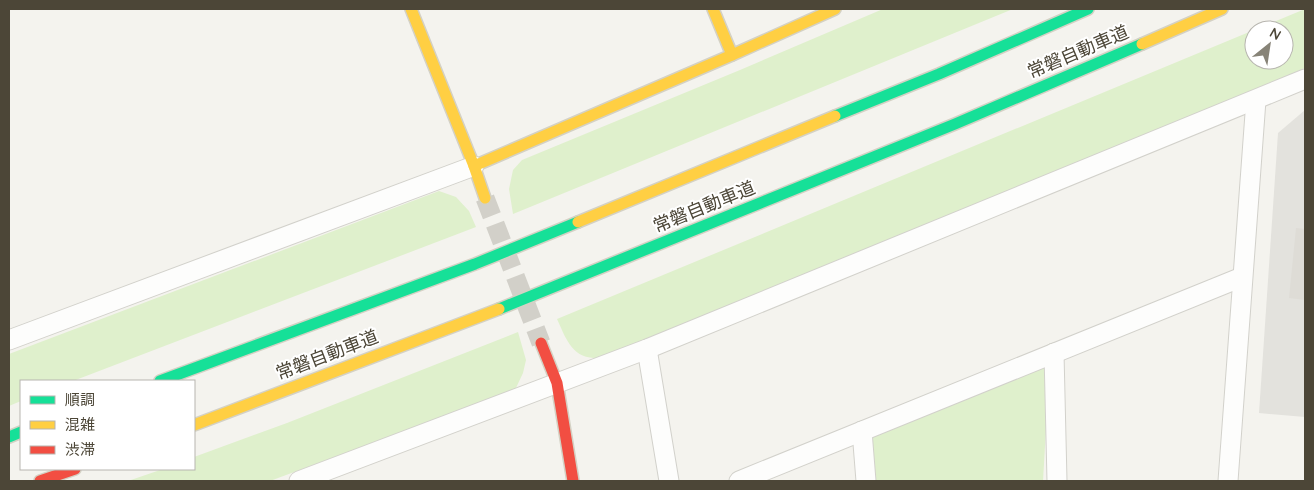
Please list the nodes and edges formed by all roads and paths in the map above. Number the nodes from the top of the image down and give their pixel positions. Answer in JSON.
{"nodes":[{"id":1,"x":411,"y":9,"type":"edge"},
{"id":2,"x":713,"y":9,"type":"edge"},
{"id":3,"x":835,"y":9,"type":"edge"},
{"id":4,"x":1088,"y":9,"type":"edge"},
{"id":5,"x":1222,"y":9,"type":"edge"},
{"id":6,"x":732,"y":56,"type":"junction"},
{"id":7,"x":1305,"y":79,"type":"edge"},
{"id":8,"x":1256,"y":100,"type":"junction"},
{"id":9,"x":474,"y":166,"type":"junction"},
{"id":10,"x":485,"y":198,"type":"tunnel mouth"},
{"id":11,"x":1242,"y":277,"type":"junction"},
{"id":12,"x":9,"y":340,"type":"edge"},
{"id":13,"x":541,"y":343,"type":"tunnel mouth"},
{"id":14,"x":647,"y":349,"type":"junction"},
{"id":15,"x":1054,"y":352,"type":"junction"},
{"id":16,"x":163,"y":380,"type":"edge"},
{"id":17,"x":557,"y":383,"type":"junction"},
{"id":18,"x":195,"y":425,"type":"edge"},
{"id":19,"x":862,"y":431,"type":"junction"},
{"id":20,"x":71,"y":470,"type":"edge"},
{"id":21,"x":40,"y":481,"type":"edge"},
{"id":22,"x":299,"y":481,"type":"edge"},
{"id":23,"x":573,"y":481,"type":"edge"},
{"id":24,"x":668,"y":481,"type":"edge"},
{"id":25,"x":739,"y":481,"type":"edge"},
{"id":26,"x":866,"y":481,"type":"edge"},
{"id":27,"x":1057,"y":481,"type":"edge"},
{"id":28,"x":1228,"y":481,"type":"edge"}],
"edges":[{"from":1,"to":9,"type":"main road"},
{"from":2,"to":6,"type":"main road"},
{"from":3,"to":6,"type":"main road"},
{"from":4,"to":16,"type":"main road","name":"常磐自動車道"},
{"from":5,"to":18,"type":"main road","name":"常磐自動車道"},
{"from":6,"to":9,"type":"main road"},
{"from":7,"to":8,"type":"street"},
{"from":8,"to":11,"type":"street"},
{"from":8,"to":14,"type":"street"},
{"from":9,"to":10,"type":"main road"},
{"from":9,"to":12,"type":"street"},
{"from":11,"to":15,"type":"street"},
{"from":11,"to":28,"type":"street"},
{"from":13,"to":17,"type":"main road"},
{"from":14,"to":17,"type":"street"},
{"from":14,"to":24,"type":"street"},
{"from":15,"to":19,"type":"street"},
{"from":15,"to":27,"type":"street"},
{"from":17,"to":22,"type":"street"},
{"from":17,"to":23,"type":"main road"},
{"from":19,"to":25,"type":"street"},
{"from":19,"to":26,"type":"street"},
{"from":20,"to":21,"type":"main road"}]}
